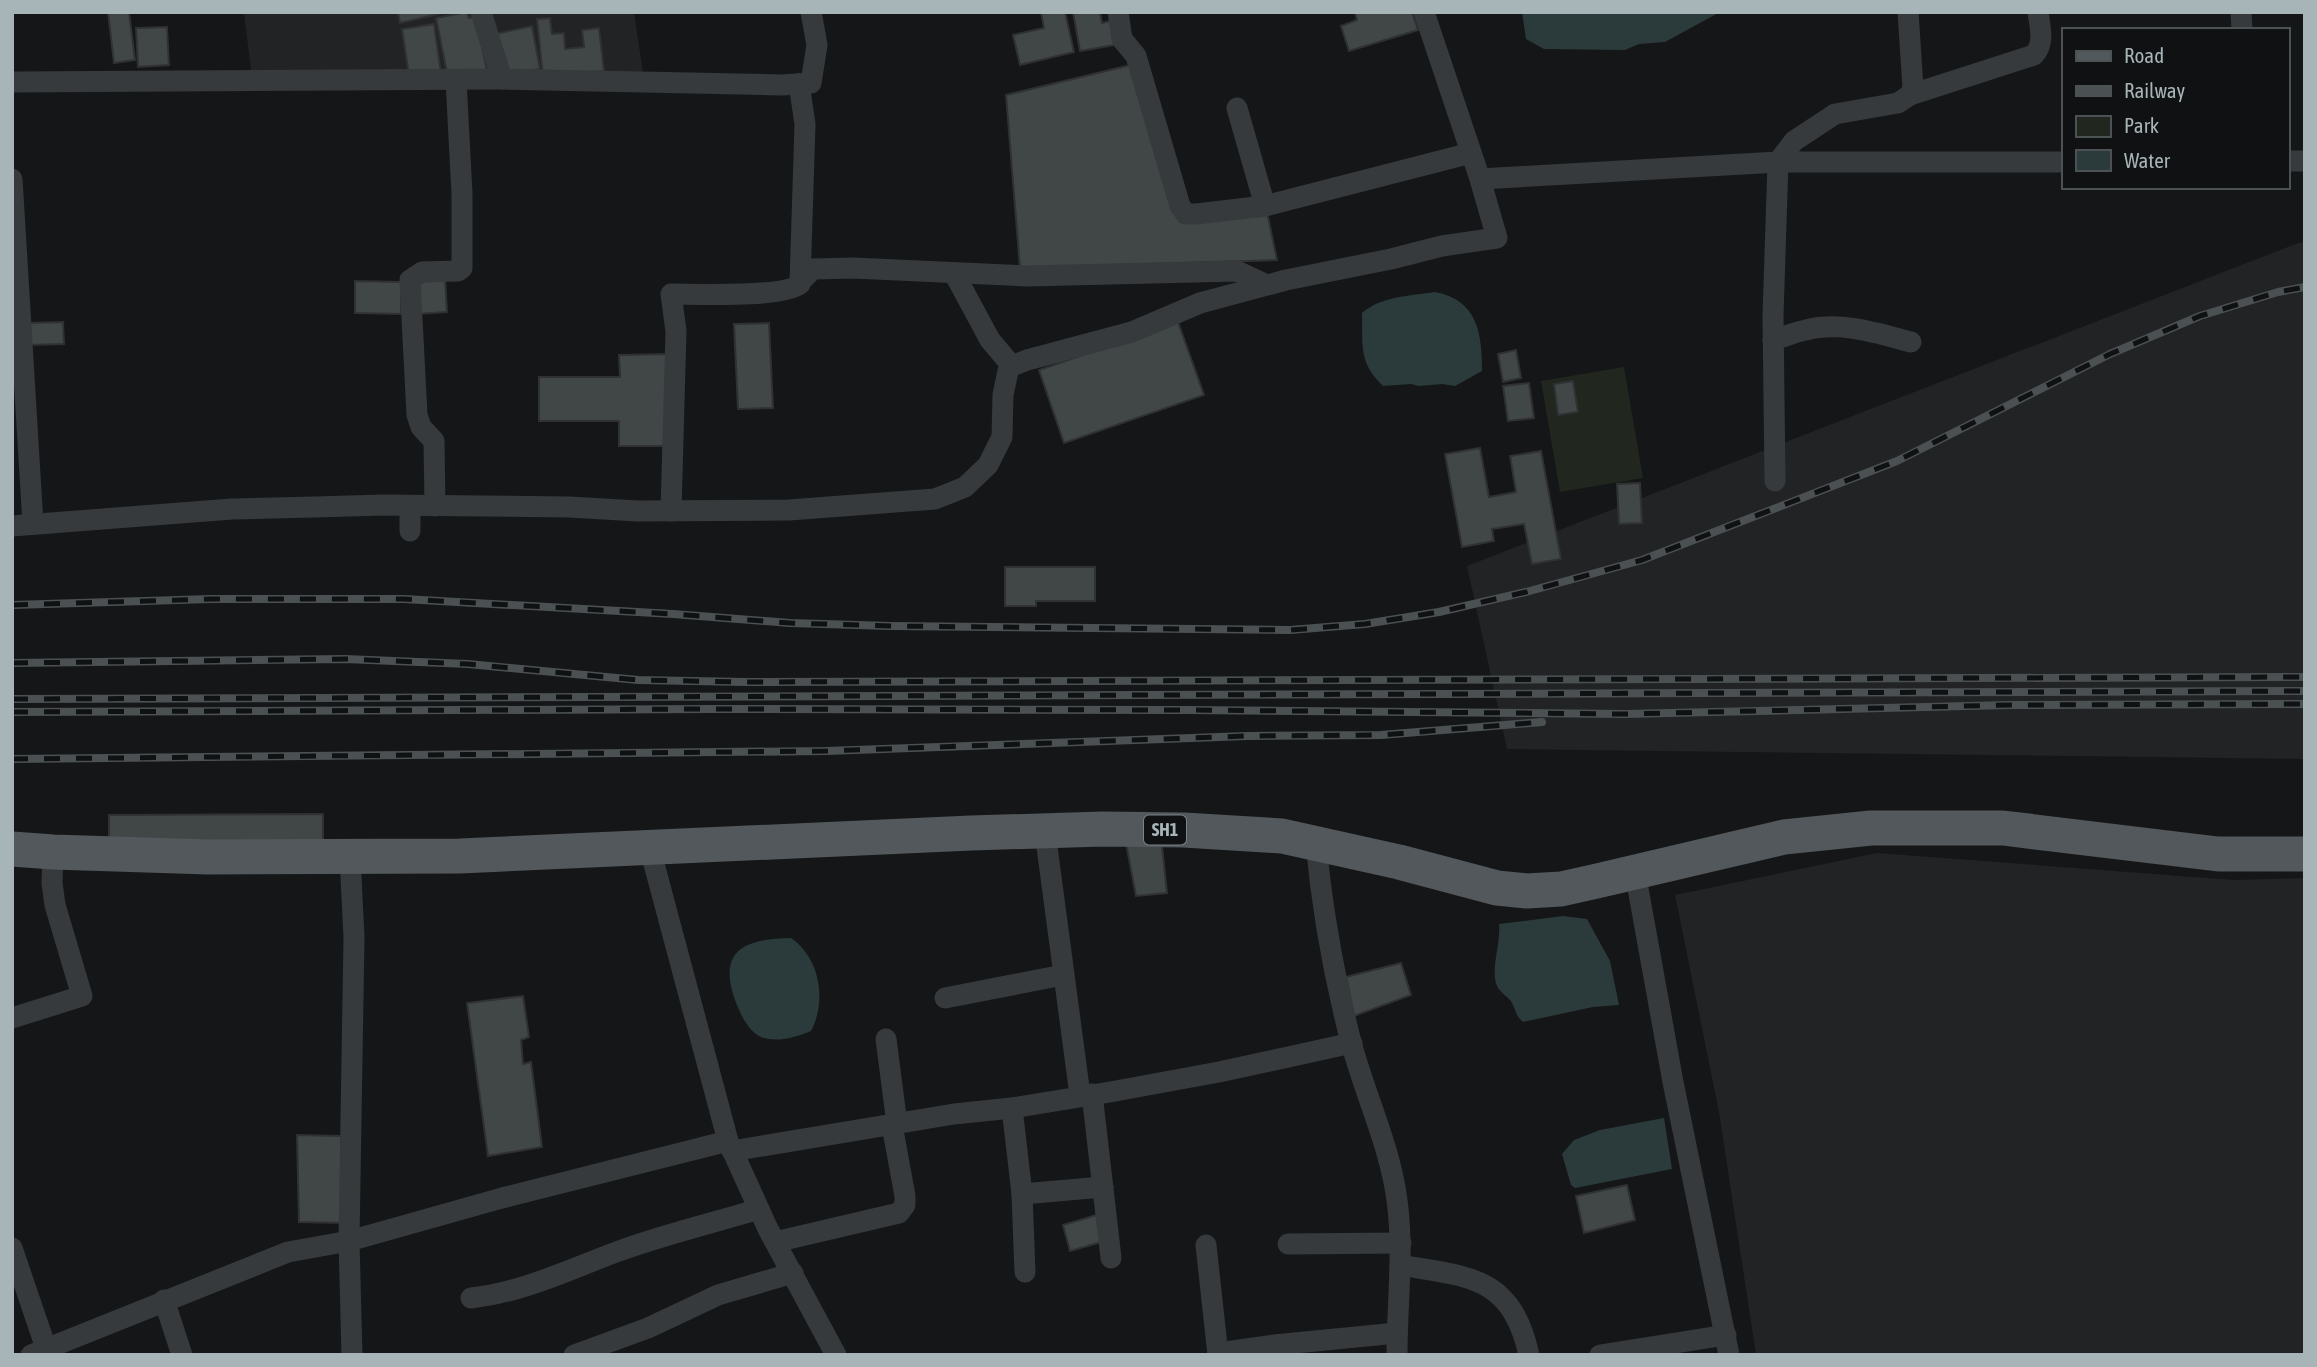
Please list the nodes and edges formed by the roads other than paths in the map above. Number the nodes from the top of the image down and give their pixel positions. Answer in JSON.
{"nodes":[{"id":1,"x":481,"y":12,"type":"edge"},
{"id":2,"x":811,"y":12,"type":"edge"},
{"id":3,"x":1118,"y":12,"type":"edge"},
{"id":4,"x":1424,"y":12,"type":"edge"},
{"id":5,"x":1908,"y":12,"type":"edge"},
{"id":6,"x":2038,"y":12,"type":"edge"},
{"id":7,"x":502,"y":79,"type":"junction"},
{"id":8,"x":456,"y":80,"type":"junction"},
{"id":9,"x":12,"y":82,"type":"edge"},
{"id":10,"x":799,"y":84,"type":"junction"},
{"id":11,"x":1910,"y":95,"type":"junction"},
{"id":12,"x":1237,"y":108,"type":"dead end"},
{"id":13,"x":1471,"y":153,"type":"junction"},
{"id":14,"x":1778,"y":162,"type":"junction"},
{"id":15,"x":2062,"y":162,"type":"edge"},
{"id":16,"x":12,"y":179,"type":"edge"},
{"id":17,"x":1480,"y":179,"type":"junction"},
{"id":18,"x":1265,"y":206,"type":"junction"},
{"id":19,"x":954,"y":273,"type":"junction"},
{"id":20,"x":800,"y":282,"type":"junction"},
{"id":21,"x":1267,"y":285,"type":"junction"},
{"id":22,"x":1773,"y":340,"type":"junction"},
{"id":23,"x":1911,"y":342,"type":"dead end"},
{"id":24,"x":17,"y":355,"type":"edge"},
{"id":25,"x":1012,"y":366,"type":"junction"},
{"id":26,"x":1775,"y":481,"type":"dead end"},
{"id":27,"x":410,"y":506,"type":"junction"},
{"id":28,"x":435,"y":506,"type":"junction"},
{"id":29,"x":671,"y":511,"type":"junction"},
{"id":30,"x":23,"y":525,"type":"edge"},
{"id":31,"x":410,"y":531,"type":"dead end"},
{"id":32,"x":1045,"y":832,"type":"junction"},
{"id":33,"x":1316,"y":842,"type":"junction"},
{"id":34,"x":12,"y":849,"type":"edge"},
{"id":35,"x":650,"y":849,"type":"junction"},
{"id":36,"x":53,"y":852,"type":"junction"},
{"id":37,"x":2305,"y":853,"type":"edge"},
{"id":38,"x":350,"y":857,"type":"junction"},
{"id":39,"x":1635,"y":872,"type":"junction"},
{"id":40,"x":1063,"y":975,"type":"junction"},
{"id":41,"x":945,"y":998,"type":"dead end"},
{"id":42,"x":12,"y":1018,"type":"edge"},
{"id":43,"x":886,"y":1039,"type":"dead end"},
{"id":44,"x":1352,"y":1043,"type":"junction"},
{"id":45,"x":1086,"y":1095,"type":"junction"},
{"id":46,"x":1012,"y":1108,"type":"junction"},
{"id":47,"x":894,"y":1124,"type":"junction"},
{"id":48,"x":730,"y":1146,"type":"junction"},
{"id":49,"x":1103,"y":1187,"type":"junction"},
{"id":50,"x":1022,"y":1194,"type":"junction"},
{"id":51,"x":759,"y":1209,"type":"junction"},
{"id":52,"x":349,"y":1241,"type":"junction"},
{"id":53,"x":775,"y":1242,"type":"junction"},
{"id":54,"x":1401,"y":1243,"type":"junction"},
{"id":55,"x":1288,"y":1244,"type":"dead end"},
{"id":56,"x":1206,"y":1245,"type":"dead end"},
{"id":57,"x":12,"y":1248,"type":"edge"},
{"id":58,"x":1111,"y":1258,"type":"dead end"},
{"id":59,"x":1400,"y":1265,"type":"junction"},
{"id":60,"x":1025,"y":1272,"type":"dead end"},
{"id":61,"x":793,"y":1273,"type":"junction"},
{"id":62,"x":471,"y":1298,"type":"dead end"},
{"id":63,"x":164,"y":1300,"type":"junction"},
{"id":64,"x":1397,"y":1333,"type":"junction"},
{"id":65,"x":1728,"y":1345,"type":"edge"},
{"id":66,"x":53,"y":1349,"type":"edge"},
{"id":67,"x":181,"y":1354,"type":"edge"},
{"id":68,"x":1218,"y":1354,"type":"edge"},
{"id":69,"x":352,"y":1355,"type":"edge"},
{"id":70,"x":574,"y":1355,"type":"edge"},
{"id":71,"x":836,"y":1355,"type":"edge"},
{"id":72,"x":1397,"y":1355,"type":"edge"},
{"id":73,"x":1529,"y":1355,"type":"edge"},
{"id":74,"x":1600,"y":1355,"type":"edge"}],
"edges":[{"from":1,"to":7,"type":"street"},
{"from":2,"to":10,"type":"street"},
{"from":3,"to":18,"type":"street"},
{"from":4,"to":13,"type":"street"},
{"from":5,"to":11,"type":"street"},
{"from":6,"to":11,"type":"street"},
{"from":7,"to":8,"type":"street"},
{"from":7,"to":10,"type":"street"},
{"from":8,"to":9,"type":"street"},
{"from":8,"to":28,"type":"street"},
{"from":10,"to":20,"type":"street"},
{"from":11,"to":14,"type":"street"},
{"from":12,"to":18,"type":"street"},
{"from":13,"to":17,"type":"street"},
{"from":13,"to":18,"type":"street"},
{"from":14,"to":15,"type":"street"},
{"from":14,"to":17,"type":"street"},
{"from":14,"to":22,"type":"street"},
{"from":16,"to":24,"type":"street"},
{"from":17,"to":21,"type":"street"},
{"from":19,"to":20,"type":"street"},
{"from":19,"to":21,"type":"street"},
{"from":19,"to":25,"type":"street"},
{"from":20,"to":29,"type":"street"},
{"from":21,"to":25,"type":"street"},
{"from":22,"to":23,"type":"street"},
{"from":22,"to":26,"type":"street"},
{"from":24,"to":30,"type":"street"},
{"from":25,"to":29,"type":"street"},
{"from":27,"to":28,"type":"street"},
{"from":27,"to":30,"type":"street"},
{"from":27,"to":31,"type":"street"},
{"from":28,"to":29,"type":"street"},
{"from":32,"to":33,"type":"main road","number":"SH1"},
{"from":32,"to":35,"type":"main road","number":"SH1"},
{"from":32,"to":40,"type":"street"},
{"from":33,"to":39,"type":"main road","number":"SH1"},
{"from":33,"to":44,"type":"street"},
{"from":34,"to":36,"type":"main road","number":"SH1"},
{"from":35,"to":38,"type":"main road","number":"SH1"},
{"from":35,"to":48,"type":"street"},
{"from":36,"to":38,"type":"main road","number":"SH1"},
{"from":36,"to":42,"type":"street"},
{"from":37,"to":39,"type":"main road","number":"SH1"},
{"from":38,"to":52,"type":"street"},
{"from":39,"to":65,"type":"street"},
{"from":40,"to":41,"type":"street"},
{"from":40,"to":45,"type":"street"},
{"from":43,"to":47,"type":"street"},
{"from":44,"to":45,"type":"street"},
{"from":44,"to":54,"type":"street"},
{"from":45,"to":46,"type":"street"},
{"from":45,"to":49,"type":"street"},
{"from":46,"to":47,"type":"street"},
{"from":46,"to":50,"type":"street"},
{"from":47,"to":48,"type":"street"},
{"from":47,"to":53,"type":"street"},
{"from":48,"to":51,"type":"street"},
{"from":48,"to":52,"type":"street"},
{"from":49,"to":50,"type":"street"},
{"from":49,"to":58,"type":"street"},
{"from":50,"to":60,"type":"street"},
{"from":51,"to":53,"type":"street"},
{"from":51,"to":62,"type":"street"},
{"from":52,"to":63,"type":"street"},
{"from":52,"to":69,"type":"street"},
{"from":53,"to":61,"type":"street"},
{"from":54,"to":55,"type":"street"},
{"from":54,"to":59,"type":"street"},
{"from":56,"to":68,"type":"street"},
{"from":57,"to":66,"type":"street"},
{"from":59,"to":64,"type":"street"},
{"from":59,"to":73,"type":"street"},
{"from":61,"to":70,"type":"street"},
{"from":61,"to":71,"type":"street"},
{"from":63,"to":66,"type":"street"},
{"from":63,"to":67,"type":"street"},
{"from":64,"to":68,"type":"street"},
{"from":64,"to":72,"type":"street"},
{"from":65,"to":74,"type":"street"}]}
